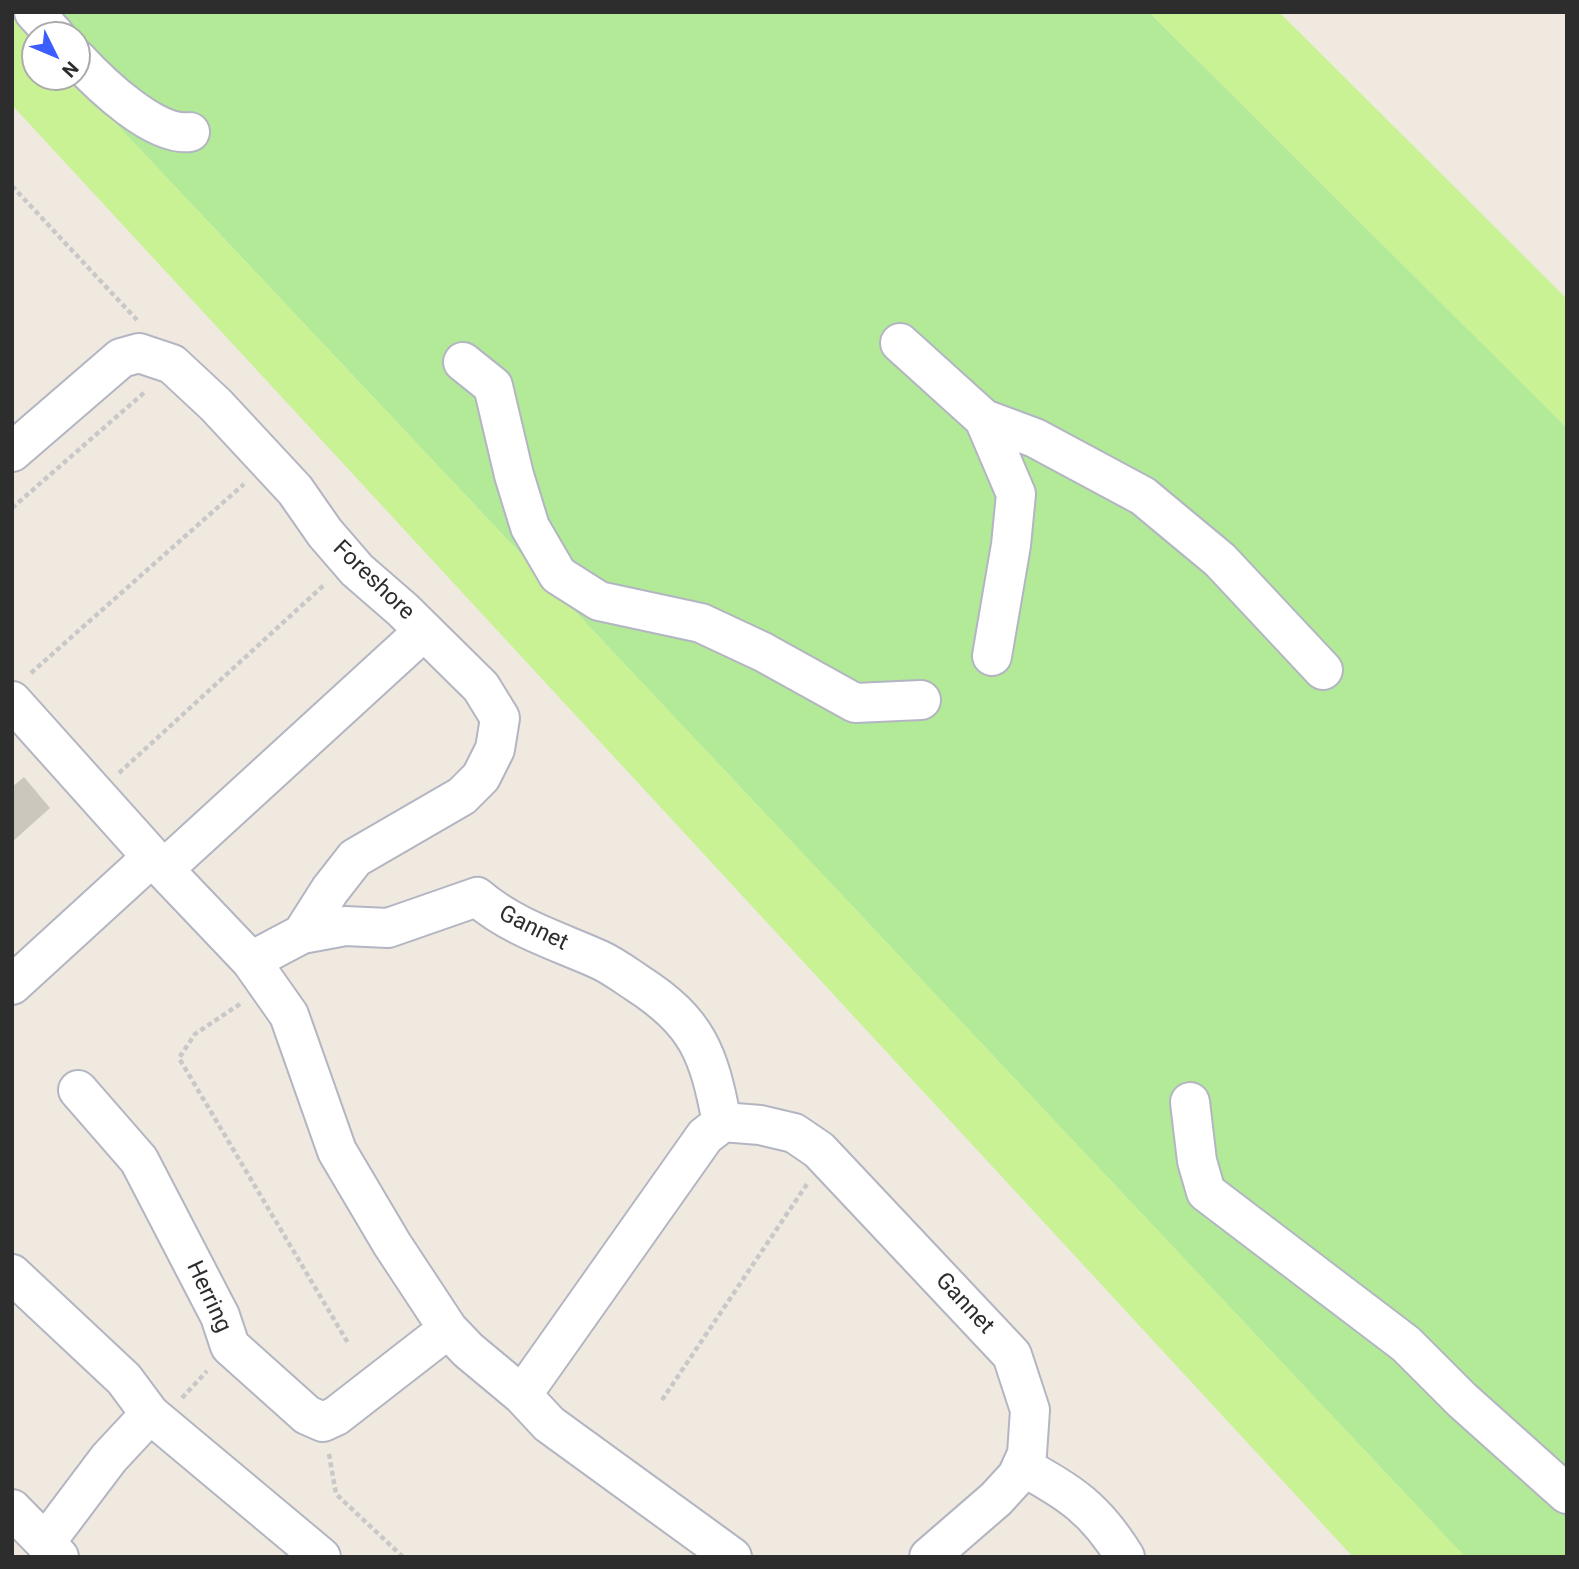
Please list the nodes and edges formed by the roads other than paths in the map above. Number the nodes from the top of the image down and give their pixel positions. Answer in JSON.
{"nodes":[{"id":1,"x":91,"y":75,"type":"edge"},
{"id":2,"x":190,"y":132,"type":"dead end"},
{"id":3,"x":900,"y":343,"type":"dead end"},
{"id":4,"x":463,"y":362,"type":"dead end"},
{"id":5,"x":984,"y":419,"type":"junction"},
{"id":6,"x":12,"y":452,"type":"edge"},
{"id":7,"x":424,"y":631,"type":"junction"},
{"id":8,"x":992,"y":656,"type":"dead end"},
{"id":9,"x":1323,"y":670,"type":"dead end"},
{"id":10,"x":17,"y":691,"type":"edge"},
{"id":11,"x":921,"y":700,"type":"dead end"},
{"id":12,"x":158,"y":862,"type":"junction"},
{"id":13,"x":302,"y":934,"type":"junction"},
{"id":14,"x":251,"y":961,"type":"junction"},
{"id":15,"x":12,"y":985,"type":"edge"},
{"id":16,"x":78,"y":1090,"type":"dead end"},
{"id":17,"x":1190,"y":1101,"type":"dead end"},
{"id":18,"x":722,"y":1123,"type":"junction"},
{"id":19,"x":12,"y":1274,"type":"edge"},
{"id":20,"x":448,"y":1329,"type":"junction"},
{"id":21,"x":522,"y":1395,"type":"junction"},
{"id":22,"x":155,"y":1418,"type":"junction"},
{"id":23,"x":1022,"y":1466,"type":"junction"},
{"id":24,"x":1567,"y":1494,"type":"edge"},
{"id":25,"x":12,"y":1509,"type":"edge"},
{"id":26,"x":52,"y":1550,"type":"edge"},
{"id":27,"x":321,"y":1557,"type":"edge"},
{"id":28,"x":732,"y":1557,"type":"edge"},
{"id":29,"x":929,"y":1557,"type":"edge"},
{"id":30,"x":1125,"y":1557,"type":"edge"}],
"edges":[{"from":1,"to":2,"type":"lane"},
{"from":3,"to":5,"type":"lane"},
{"from":4,"to":11,"type":"lane"},
{"from":5,"to":8,"type":"lane"},
{"from":5,"to":9,"type":"lane"},
{"from":6,"to":7,"type":"lane","name":"Foreshore"},
{"from":7,"to":12,"type":"lane"},
{"from":7,"to":13,"type":"lane","name":"Foreshore"},
{"from":10,"to":12,"type":"lane"},
{"from":12,"to":14,"type":"lane"},
{"from":12,"to":15,"type":"lane"},
{"from":13,"to":14,"type":"lane"},
{"from":13,"to":18,"type":"lane","name":"Gannet"},
{"from":14,"to":20,"type":"lane"},
{"from":16,"to":20,"type":"lane","name":"Herring"},
{"from":17,"to":24,"type":"lane"},
{"from":18,"to":21,"type":"lane"},
{"from":18,"to":23,"type":"lane","name":"Gannet"},
{"from":19,"to":22,"type":"lane"},
{"from":20,"to":21,"type":"lane"},
{"from":21,"to":28,"type":"lane"},
{"from":22,"to":26,"type":"lane"},
{"from":22,"to":27,"type":"lane"},
{"from":23,"to":29,"type":"lane","name":"Gannet"},
{"from":23,"to":30,"type":"lane"},
{"from":25,"to":26,"type":"lane"}]}
